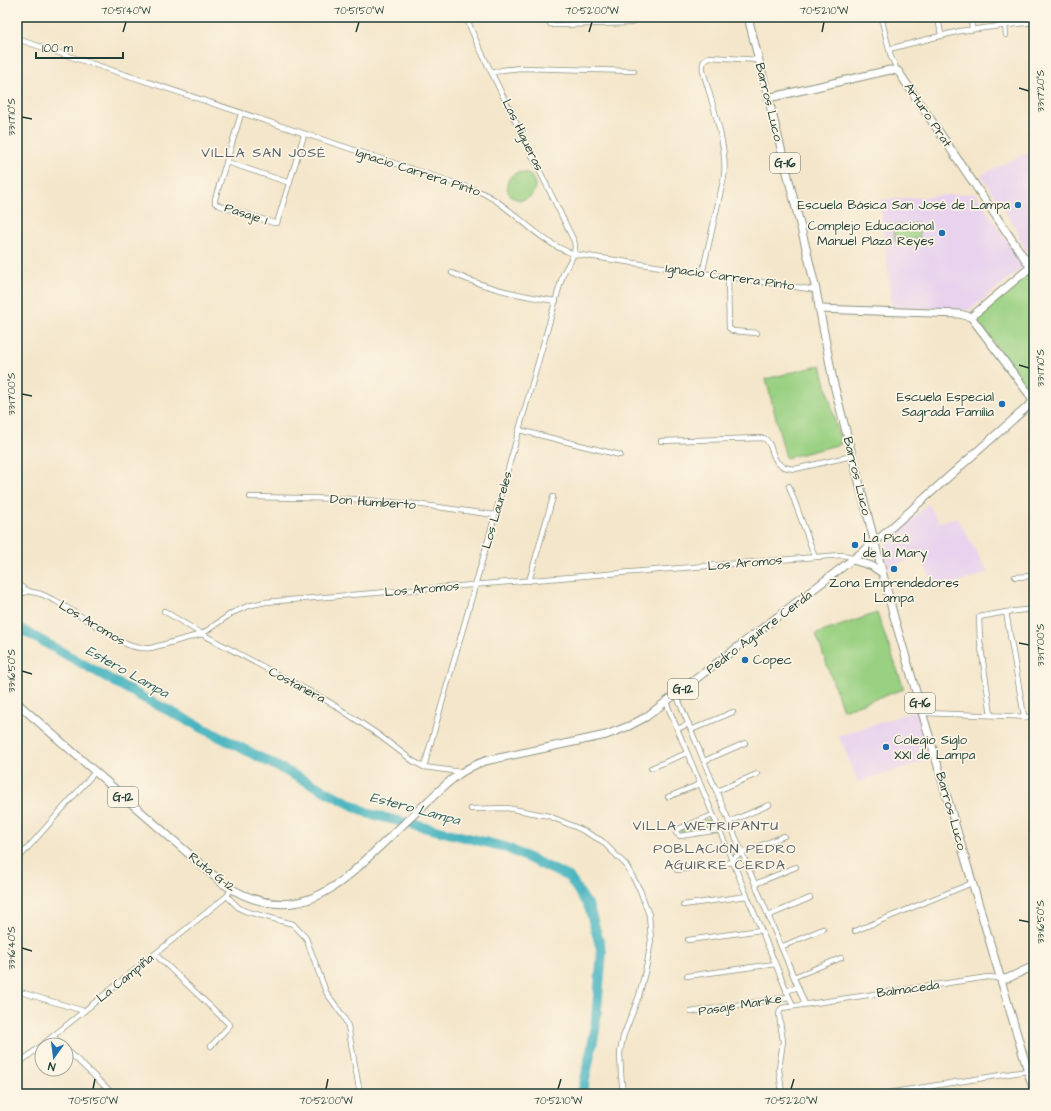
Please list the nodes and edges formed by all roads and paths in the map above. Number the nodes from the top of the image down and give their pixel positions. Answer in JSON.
{"nodes":[{"id":1,"x":466,"y":17,"type":"edge"},
{"id":2,"x":550,"y":17,"type":"edge"},
{"id":3,"x":635,"y":17,"type":"edge"},
{"id":4,"x":748,"y":17,"type":"edge"},
{"id":5,"x":881,"y":17,"type":"edge"},
{"id":6,"x":915,"y":17,"type":"edge"},
{"id":7,"x":931,"y":17,"type":"edge"},
{"id":8,"x":938,"y":17,"type":"edge"},
{"id":9,"x":970,"y":17,"type":"edge"},
{"id":10,"x":1004,"y":17,"type":"edge"},
{"id":11,"x":1034,"y":22,"type":"edge"},
{"id":12,"x":1005,"y":25,"type":"junction"},
{"id":13,"x":972,"y":29,"type":"junction"},
{"id":14,"x":941,"y":35,"type":"junction"},
{"id":15,"x":1006,"y":35,"type":"dead end"},
{"id":16,"x":17,"y":39,"type":"edge"},
{"id":17,"x":889,"y":49,"type":"junction"},
{"id":18,"x":759,"y":60,"type":"junction"},
{"id":19,"x":896,"y":70,"type":"junction"},
{"id":20,"x":634,"y":71,"type":"dead end"},
{"id":21,"x":494,"y":72,"type":"junction"},
{"id":22,"x":768,"y":98,"type":"junction"},
{"id":23,"x":241,"y":114,"type":"junction"},
{"id":24,"x":304,"y":135,"type":"junction"},
{"id":25,"x":227,"y":162,"type":"junction"},
{"id":26,"x":290,"y":183,"type":"junction"},
{"id":27,"x":574,"y":254,"type":"junction"},
{"id":28,"x":1033,"y":268,"type":"edge"},
{"id":29,"x":452,"y":273,"type":"dead end"},
{"id":30,"x":702,"y":274,"type":"junction"},
{"id":31,"x":728,"y":277,"type":"junction"},
{"id":32,"x":816,"y":290,"type":"junction"},
{"id":33,"x":556,"y":301,"type":"junction"},
{"id":34,"x":819,"y":309,"type":"junction"},
{"id":35,"x":971,"y":317,"type":"junction"},
{"id":36,"x":758,"y":333,"type":"dead end"},
{"id":37,"x":1033,"y":403,"type":"edge"},
{"id":38,"x":519,"y":430,"type":"junction"},
{"id":39,"x":661,"y":440,"type":"dead end"},
{"id":40,"x":620,"y":455,"type":"dead end"},
{"id":41,"x":852,"y":456,"type":"junction"},
{"id":42,"x":789,"y":486,"type":"dead end"},
{"id":43,"x":250,"y":497,"type":"dead end"},
{"id":44,"x":553,"y":497,"type":"dead end"},
{"id":45,"x":495,"y":515,"type":"junction"},
{"id":46,"x":874,"y":543,"type":"junction"},
{"id":47,"x":815,"y":557,"type":"junction"},
{"id":48,"x":853,"y":560,"type":"junction"},
{"id":49,"x":882,"y":573,"type":"junction"},
{"id":50,"x":1034,"y":574,"type":"edge"},
{"id":51,"x":1015,"y":577,"type":"dead end"},
{"id":52,"x":529,"y":581,"type":"junction"},
{"id":53,"x":17,"y":584,"type":"edge"},
{"id":54,"x":476,"y":585,"type":"junction"},
{"id":55,"x":28,"y":592,"type":"junction"},
{"id":56,"x":17,"y":596,"type":"edge"},
{"id":57,"x":1034,"y":610,"type":"edge"},
{"id":58,"x":164,"y":611,"type":"dead end"},
{"id":59,"x":1006,"y":612,"type":"junction"},
{"id":60,"x":202,"y":634,"type":"junction"},
{"id":61,"x":676,"y":694,"type":"junction"},
{"id":62,"x":666,"y":702,"type":"junction"},
{"id":63,"x":17,"y":703,"type":"edge"},
{"id":64,"x":733,"y":712,"type":"dead end"},
{"id":65,"x":923,"y":713,"type":"junction"},
{"id":66,"x":991,"y":715,"type":"junction"},
{"id":67,"x":1024,"y":716,"type":"junction"},
{"id":68,"x":1034,"y":717,"type":"edge"},
{"id":69,"x":689,"y":724,"type":"junction"},
{"id":70,"x":677,"y":729,"type":"junction"},
{"id":71,"x":691,"y":730,"type":"junction"},
{"id":72,"x":745,"y":743,"type":"dead end"},
{"id":73,"x":687,"y":753,"type":"junction"},
{"id":74,"x":704,"y":761,"type":"junction"},
{"id":75,"x":424,"y":768,"type":"junction"},
{"id":76,"x":651,"y":768,"type":"dead end"},
{"id":77,"x":95,"y":772,"type":"junction"},
{"id":78,"x":461,"y":772,"type":"junction"},
{"id":79,"x":757,"y":774,"type":"dead end"},
{"id":80,"x":700,"y":784,"type":"junction"},
{"id":81,"x":717,"y":791,"type":"junction"},
{"id":82,"x":668,"y":797,"type":"dead end"},
{"id":83,"x":769,"y":806,"type":"dead end"},
{"id":84,"x":470,"y":810,"type":"dead end"},
{"id":85,"x":713,"y":815,"type":"junction"},
{"id":86,"x":730,"y":822,"type":"junction"},
{"id":87,"x":719,"y":830,"type":"junction"},
{"id":88,"x":784,"y":836,"type":"dead end"},
{"id":89,"x":739,"y":846,"type":"junction"},
{"id":90,"x":728,"y":850,"type":"junction"},
{"id":91,"x":743,"y":854,"type":"junction"},
{"id":92,"x":17,"y":860,"type":"edge"},
{"id":93,"x":732,"y":861,"type":"junction"},
{"id":94,"x":796,"y":867,"type":"dead end"},
{"id":95,"x":678,"y":870,"type":"dead end"},
{"id":96,"x":972,"y":883,"type":"junction"},
{"id":97,"x":755,"y":884,"type":"junction"},
{"id":98,"x":232,"y":889,"type":"junction"},
{"id":99,"x":226,"y":896,"type":"junction"},
{"id":100,"x":747,"y":896,"type":"junction"},
{"id":101,"x":810,"y":898,"type":"dead end"},
{"id":102,"x":683,"y":905,"type":"dead end"},
{"id":103,"x":768,"y":916,"type":"junction"},
{"id":104,"x":823,"y":929,"type":"dead end"},
{"id":105,"x":761,"y":930,"type":"junction"},
{"id":106,"x":854,"y":931,"type":"dead end"},
{"id":107,"x":688,"y":940,"type":"dead end"},
{"id":108,"x":781,"y":947,"type":"junction"},
{"id":109,"x":155,"y":954,"type":"junction"},
{"id":110,"x":841,"y":958,"type":"dead end"},
{"id":111,"x":775,"y":964,"type":"junction"},
{"id":112,"x":1034,"y":966,"type":"edge"},
{"id":113,"x":687,"y":976,"type":"dead end"},
{"id":114,"x":794,"y":977,"type":"junction"},
{"id":115,"x":1000,"y":978,"type":"junction"},
{"id":116,"x":798,"y":986,"type":"junction"},
{"id":117,"x":17,"y":991,"type":"edge"},
{"id":118,"x":786,"y":991,"type":"junction"},
{"id":119,"x":789,"y":997,"type":"junction"},
{"id":120,"x":805,"y":1004,"type":"junction"},
{"id":121,"x":792,"y":1006,"type":"junction"},
{"id":122,"x":84,"y":1011,"type":"junction"},
{"id":123,"x":691,"y":1012,"type":"dead end"},
{"id":124,"x":53,"y":1036,"type":"joint"},
{"id":125,"x":211,"y":1046,"type":"dead end"},
{"id":126,"x":74,"y":1057,"type":"edge"},
{"id":127,"x":17,"y":1065,"type":"edge"},
{"id":128,"x":1027,"y":1071,"type":"junction"},
{"id":129,"x":1034,"y":1092,"type":"edge"},
{"id":130,"x":891,"y":1093,"type":"edge"},
{"id":131,"x":113,"y":1094,"type":"edge"},
{"id":132,"x":360,"y":1094,"type":"edge"},
{"id":133,"x":623,"y":1094,"type":"edge"},
{"id":134,"x":782,"y":1094,"type":"edge"},
{"id":135,"x":882,"y":1094,"type":"edge"}],
"edges":[{"from":1,"to":21,"type":"street","name":"Las Higueras"},
{"from":2,"to":3,"type":"street"},
{"from":4,"to":18,"type":"main road","name":"Barros Luco","number":"G-16"},
{"from":5,"to":17,"type":"street"},
{"from":6,"to":7,"type":"street"},
{"from":8,"to":14,"type":"street"},
{"from":9,"to":13,"type":"street"},
{"from":10,"to":12,"type":"street"},
{"from":11,"to":12,"type":"street"},
{"from":12,"to":13,"type":"street"},
{"from":12,"to":15,"type":"street"},
{"from":13,"to":14,"type":"street"},
{"from":14,"to":17,"type":"street"},
{"from":16,"to":23,"type":"street","name":"Ignacio Carrera Pinto"},
{"from":17,"to":19,"type":"street"},
{"from":18,"to":22,"type":"main road","name":"Barros Luco","number":"G-16"},
{"from":18,"to":30,"type":"street"},
{"from":19,"to":22,"type":"main road","name":"Arturo Prat"},
{"from":19,"to":28,"type":"main road","name":"Arturo Prat"},
{"from":20,"to":21,"type":"street"},
{"from":21,"to":27,"type":"street","name":"Las Higueras"},
{"from":22,"to":32,"type":"main road","name":"Barros Luco","number":"G-16"},
{"from":23,"to":24,"type":"street","name":"Ignacio Carrera Pinto"},
{"from":23,"to":25,"type":"street"},
{"from":24,"to":26,"type":"street"},
{"from":24,"to":27,"type":"street","name":"Ignacio Carrera Pinto"},
{"from":25,"to":26,"type":"street"},
{"from":25,"to":26,"type":"street","name":"Pasaje 1"},
{"from":27,"to":30,"type":"street","name":"Ignacio Carrera Pinto"},
{"from":27,"to":33,"type":"street","name":"Los Laureles"},
{"from":28,"to":35,"type":"main road"},
{"from":29,"to":33,"type":"street"},
{"from":30,"to":31,"type":"street","name":"Ignacio Carrera Pinto"},
{"from":31,"to":32,"type":"street","name":"Ignacio Carrera Pinto"},
{"from":31,"to":36,"type":"street"},
{"from":32,"to":34,"type":"main road","name":"Barros Luco","number":"G-16"},
{"from":33,"to":38,"type":"street","name":"Los Laureles"},
{"from":34,"to":35,"type":"main road"},
{"from":34,"to":41,"type":"main road","name":"Barros Luco","number":"G-16"},
{"from":35,"to":37,"type":"main road"},
{"from":37,"to":46,"type":"main road","name":"Pedro Aguirre Cerda"},
{"from":38,"to":40,"type":"street"},
{"from":38,"to":45,"type":"street","name":"Los Laureles"},
{"from":39,"to":41,"type":"street"},
{"from":41,"to":46,"type":"main road","name":"Barros Luco","number":"G-16"},
{"from":42,"to":47,"type":"street"},
{"from":43,"to":45,"type":"street","name":"Don Humberto"},
{"from":44,"to":52,"type":"street"},
{"from":45,"to":54,"type":"street","name":"Los Laureles"},
{"from":46,"to":48,"type":"main road","name":"Pedro Aguirre Cerda","number":"G-12"},
{"from":46,"to":49,"type":"main road","name":"Barros Luco","number":"G-16"},
{"from":47,"to":48,"type":"street","name":"Los Aromos"},
{"from":47,"to":52,"type":"street","name":"Los Aromos"},
{"from":48,"to":49,"type":"main road"},
{"from":48,"to":61,"type":"main road","name":"Pedro Aguirre Cerda","number":"G-12"},
{"from":49,"to":65,"type":"main road","name":"Barros Luco","number":"G-16"},
{"from":50,"to":51,"type":"street"},
{"from":52,"to":54,"type":"street","name":"Los Aromos"},
{"from":53,"to":55,"type":"street","name":"Los Aromos"},
{"from":54,"to":60,"type":"street","name":"Los Aromos"},
{"from":54,"to":75,"type":"street","name":"Los Laureles"},
{"from":55,"to":56,"type":"street"},
{"from":55,"to":60,"type":"street","name":"Los Aromos"},
{"from":57,"to":59,"type":"street"},
{"from":58,"to":60,"type":"street","name":"Costanera"},
{"from":59,"to":66,"type":"street"},
{"from":59,"to":67,"type":"street"},
{"from":60,"to":75,"type":"street","name":"Costanera"},
{"from":61,"to":62,"type":"main road","name":"Pedro Aguirre Cerda","number":"G-12"},
{"from":61,"to":69,"type":"street"},
{"from":62,"to":70,"type":"street"},
{"from":62,"to":78,"type":"main road","name":"Pedro Aguirre Cerda","number":"G-12"},
{"from":63,"to":77,"type":"main road","name":"Ruta G-12","number":"G-12"},
{"from":64,"to":71,"type":"street"},
{"from":65,"to":66,"type":"street"},
{"from":65,"to":96,"type":"main road","name":"Barros Luco","number":"G-16"},
{"from":66,"to":67,"type":"street"},
{"from":67,"to":68,"type":"street"},
{"from":69,"to":70,"type":"street"},
{"from":69,"to":71,"type":"street"},
{"from":70,"to":73,"type":"street"},
{"from":71,"to":74,"type":"street"},
{"from":72,"to":74,"type":"street"},
{"from":73,"to":76,"type":"street"},
{"from":73,"to":80,"type":"street"},
{"from":74,"to":81,"type":"street"},
{"from":75,"to":78,"type":"street"},
{"from":77,"to":92,"type":"street"},
{"from":77,"to":98,"type":"main road","name":"Ruta G-12","number":"G-12"},
{"from":78,"to":98,"type":"main road","name":"Ruta G-12","number":"G-12"},
{"from":79,"to":81,"type":"street"},
{"from":80,"to":82,"type":"street"},
{"from":80,"to":85,"type":"street"},
{"from":81,"to":86,"type":"street"},
{"from":83,"to":86,"type":"street"},
{"from":84,"to":133,"type":"street"},
{"from":85,"to":87,"type":"street"},
{"from":85,"to":87,"type":"street"},
{"from":86,"to":89,"type":"street"},
{"from":87,"to":90,"type":"street"},
{"from":88,"to":91,"type":"street"},
{"from":89,"to":90,"type":"street"},
{"from":89,"to":91,"type":"street"},
{"from":90,"to":93,"type":"street"},
{"from":91,"to":93,"type":"street"},
{"from":91,"to":97,"type":"street"},
{"from":93,"to":95,"type":"street"},
{"from":93,"to":100,"type":"street"},
{"from":94,"to":97,"type":"street"},
{"from":96,"to":106,"type":"street"},
{"from":96,"to":115,"type":"main road","name":"Barros Luco","number":"G-16"},
{"from":97,"to":103,"type":"street"},
{"from":98,"to":99,"type":"street","name":"La Campiña"},
{"from":99,"to":109,"type":"street","name":"La Campiña"},
{"from":99,"to":132,"type":"street"},
{"from":100,"to":102,"type":"street"},
{"from":100,"to":105,"type":"street"},
{"from":101,"to":103,"type":"street"},
{"from":103,"to":108,"type":"street"},
{"from":104,"to":108,"type":"street"},
{"from":105,"to":107,"type":"street"},
{"from":105,"to":111,"type":"street"},
{"from":108,"to":114,"type":"street"},
{"from":109,"to":122,"type":"street","name":"La Campiña"},
{"from":109,"to":125,"type":"street"},
{"from":110,"to":114,"type":"street"},
{"from":111,"to":113,"type":"street"},
{"from":111,"to":118,"type":"street"},
{"from":112,"to":115,"type":"main road","name":"Balmaceda"},
{"from":114,"to":116,"type":"street"},
{"from":115,"to":120,"type":"street","name":"Balmaceda"},
{"from":115,"to":128,"type":"main road","name":"Barros Luco","number":"G-16"},
{"from":116,"to":118,"type":"street"},
{"from":116,"to":120,"type":"street"},
{"from":117,"to":122,"type":"street"},
{"from":118,"to":119,"type":"street"},
{"from":119,"to":121,"type":"street"},
{"from":119,"to":123,"type":"street","name":"Pasaje Marike"},
{"from":120,"to":121,"type":"street","name":"Balmaceda"},
{"from":121,"to":134,"type":"street","name":"Balmaceda"},
{"from":122,"to":124,"type":"street","name":"La Campiña"},
{"from":124,"to":127,"type":"street","name":"La Campiña"},
{"from":126,"to":131,"type":"street"},
{"from":128,"to":129,"type":"main road","name":"Barros Luco","number":"G-16"},
{"from":128,"to":130,"type":"street"},
{"from":130,"to":135,"type":"street"}]}
